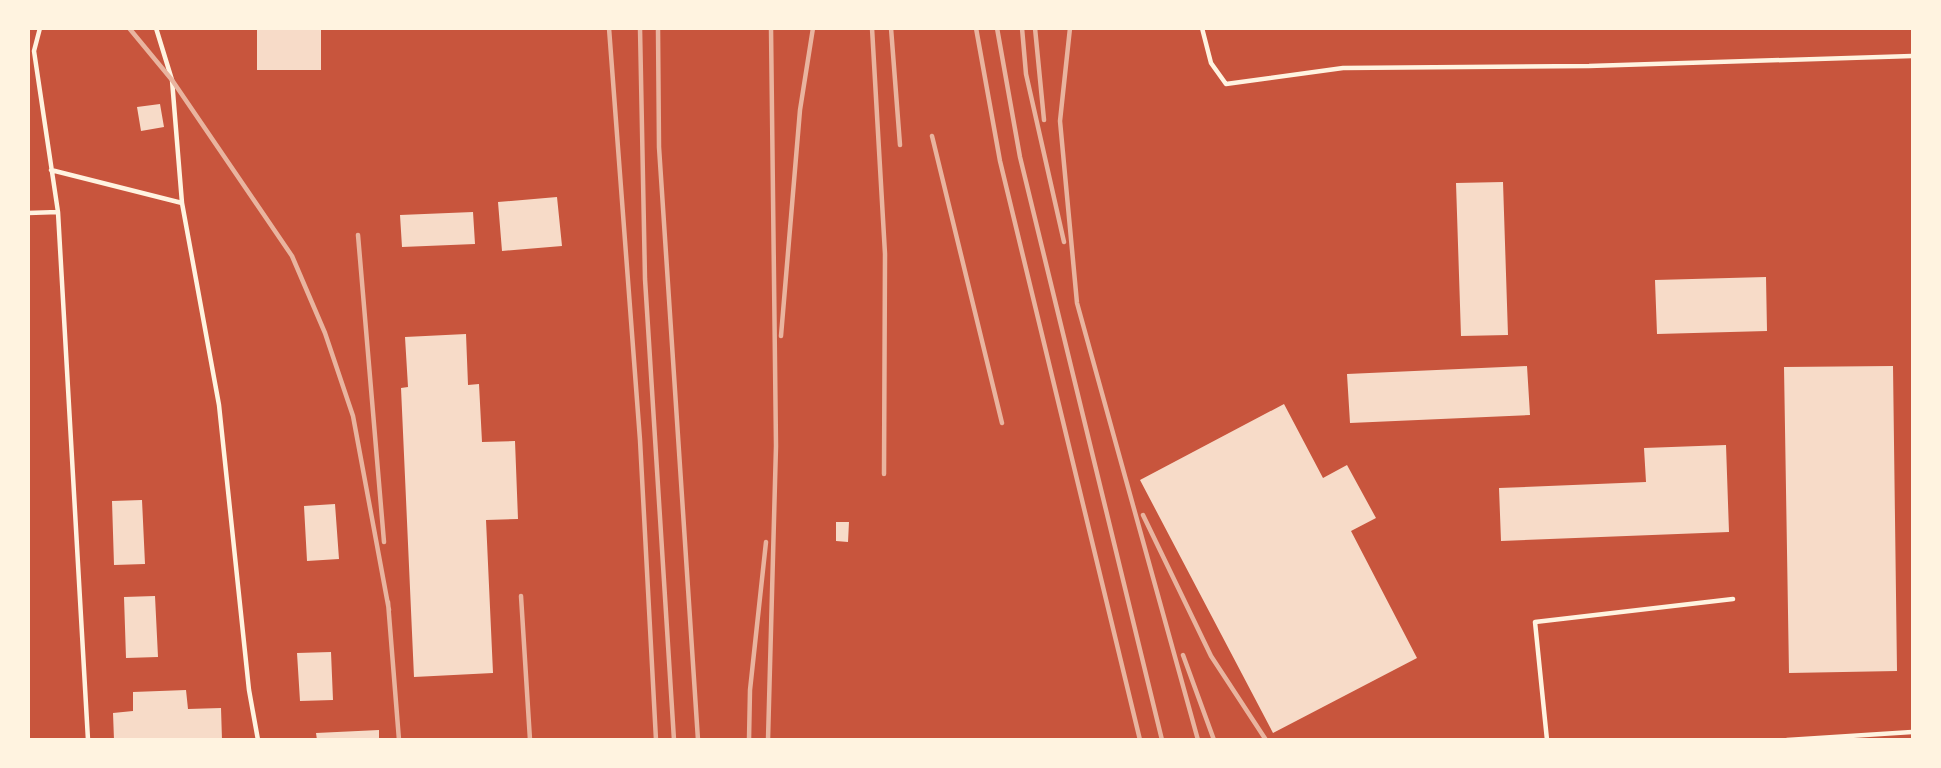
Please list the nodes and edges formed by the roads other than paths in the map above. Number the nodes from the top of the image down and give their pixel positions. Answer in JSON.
{"nodes":[{"id":1,"x":40,"y":28,"type":"edge"},
{"id":2,"x":156,"y":28,"type":"edge"},
{"id":3,"x":1202,"y":28,"type":"edge"},
{"id":4,"x":1912,"y":56,"type":"edge"},
{"id":5,"x":51,"y":170,"type":"junction"},
{"id":6,"x":182,"y":203,"type":"junction"},
{"id":7,"x":57,"y":212,"type":"junction"},
{"id":8,"x":28,"y":213,"type":"edge"},
{"id":9,"x":1733,"y":599,"type":"dead end"},
{"id":10,"x":1912,"y":732,"type":"edge"},
{"id":11,"x":88,"y":740,"type":"edge"},
{"id":12,"x":258,"y":740,"type":"edge"},
{"id":13,"x":1547,"y":740,"type":"edge"},
{"id":14,"x":1787,"y":740,"type":"edge"}],
"edges":[{"from":1,"to":5,"type":"lane"},
{"from":2,"to":6,"type":"lane"},
{"from":3,"to":4,"type":"lane"},
{"from":5,"to":6,"type":"lane"},
{"from":5,"to":7,"type":"lane"},
{"from":6,"to":12,"type":"lane"},
{"from":7,"to":8,"type":"lane"},
{"from":7,"to":11,"type":"lane"},
{"from":9,"to":13,"type":"lane"},
{"from":10,"to":14,"type":"lane"}]}
